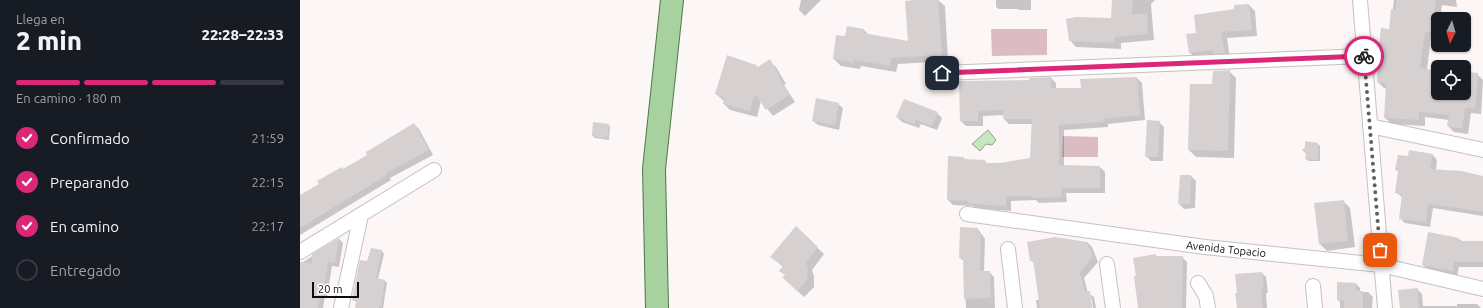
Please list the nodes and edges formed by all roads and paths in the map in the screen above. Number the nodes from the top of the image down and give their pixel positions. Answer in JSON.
{"nodes":[{"id":1,"x":672,"y":0,"type":"edge"},
{"id":2,"x":1360,"y":0,"type":"edge"},
{"id":3,"x":1365,"y":56,"type":"junction"},
{"id":4,"x":942,"y":73,"type":"dead end"},
{"id":5,"x":1370,"y":126,"type":"junction"},
{"id":6,"x":1483,"y":150,"type":"edge"},
{"id":7,"x":434,"y":170,"type":"dead end"},
{"id":8,"x":967,"y":214,"type":"dead end"},
{"id":9,"x":361,"y":215,"type":"junction"},
{"id":10,"x":1008,"y":248,"type":"dead end"},
{"id":11,"x":300,"y":252,"type":"edge"},
{"id":12,"x":1107,"y":264,"type":"dead end"},
{"id":13,"x":1381,"y":265,"type":"junction"},
{"id":14,"x":1198,"y":283,"type":"dead end"},
{"id":15,"x":1313,"y":286,"type":"dead end"},
{"id":16,"x":1483,"y":289,"type":"edge"},
{"id":17,"x":341,"y":308,"type":"edge"},
{"id":18,"x":657,"y":308,"type":"edge"},
{"id":19,"x":1015,"y":308,"type":"edge"},
{"id":20,"x":1113,"y":308,"type":"edge"},
{"id":21,"x":1208,"y":308,"type":"edge"},
{"id":22,"x":1314,"y":308,"type":"edge"},
{"id":23,"x":1385,"y":308,"type":"edge"}],
"edges":[{"from":1,"to":18,"type":"main road"},
{"from":2,"to":3,"type":"street"},
{"from":3,"to":4,"type":"street"},
{"from":3,"to":5,"type":"street"},
{"from":5,"to":6,"type":"street"},
{"from":5,"to":13,"type":"street"},
{"from":7,"to":9,"type":"street"},
{"from":8,"to":13,"type":"street","name":"Avenida Topacio"},
{"from":9,"to":11,"type":"street"},
{"from":9,"to":17,"type":"street"},
{"from":10,"to":19,"type":"street"},
{"from":12,"to":20,"type":"street"},
{"from":13,"to":16,"type":"street","name":"Avenida Topacio"},
{"from":13,"to":23,"type":"street"},
{"from":14,"to":21,"type":"street"},
{"from":15,"to":22,"type":"street"}]}
